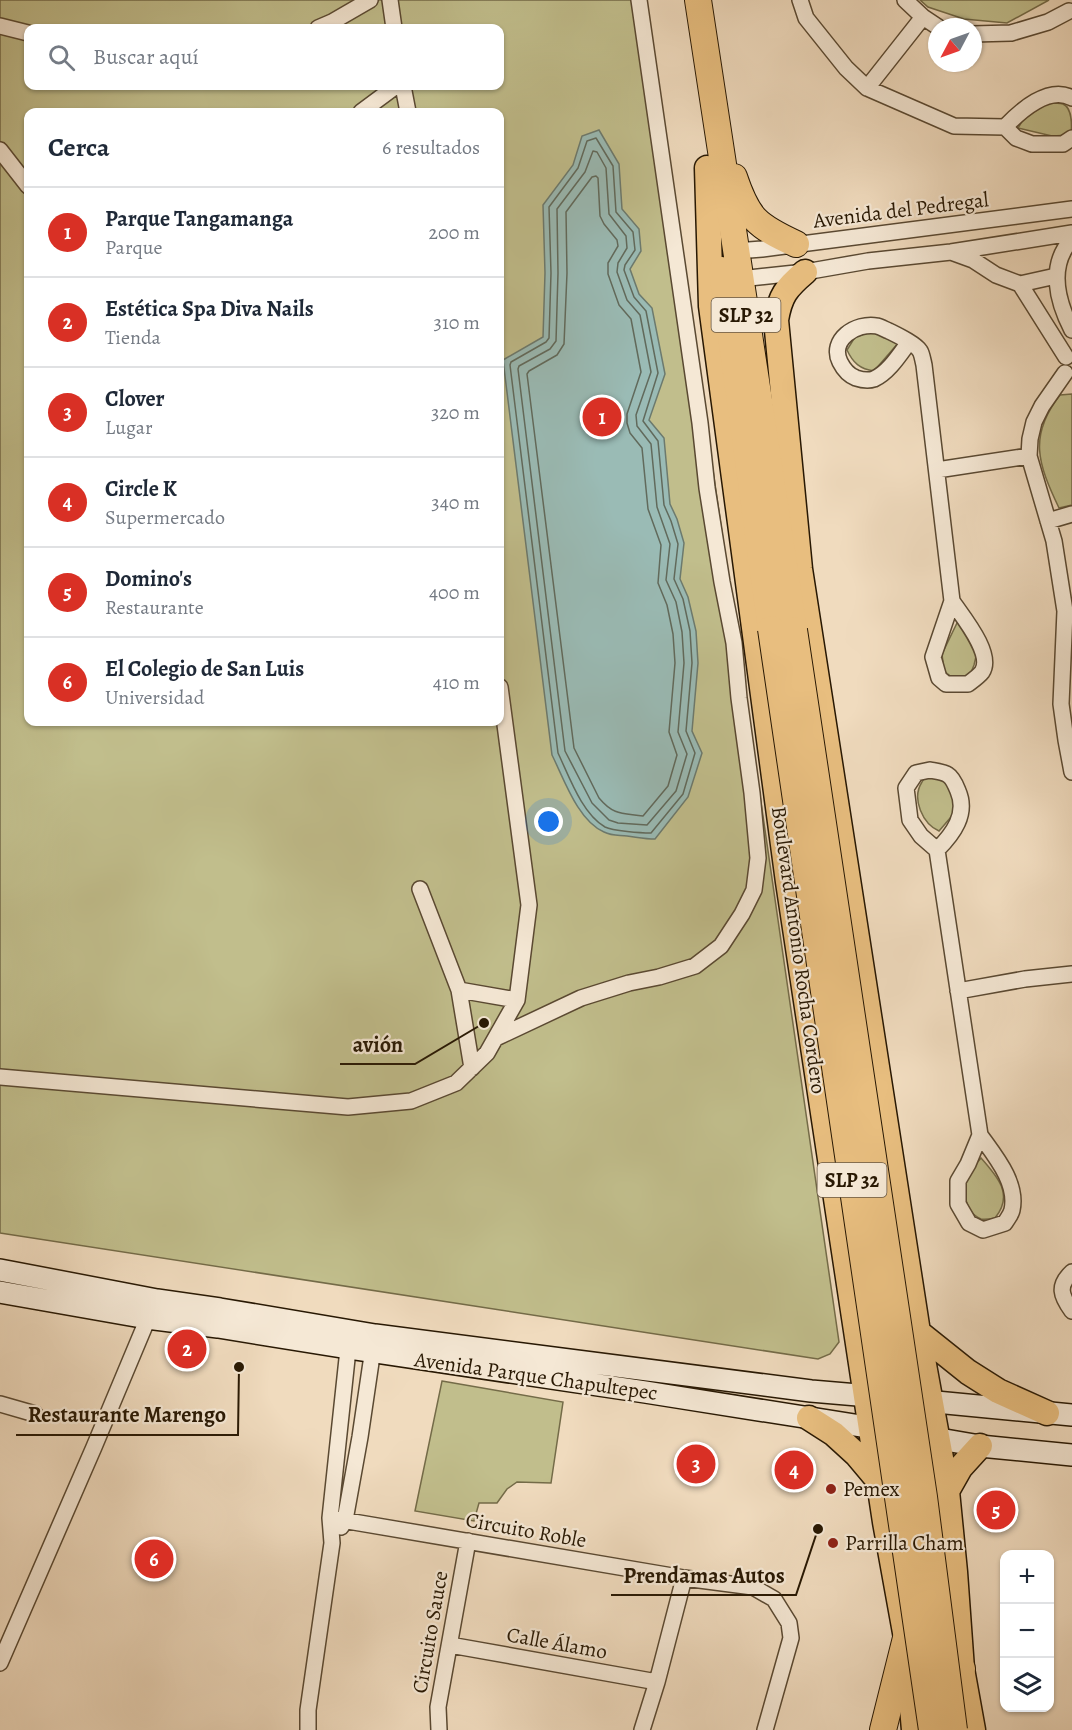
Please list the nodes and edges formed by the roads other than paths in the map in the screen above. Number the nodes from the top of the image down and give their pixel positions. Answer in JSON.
{"nodes":[{"id":1,"x":370,"y":0,"type":"edge"},
{"id":2,"x":390,"y":0,"type":"edge"},
{"id":3,"x":639,"y":0,"type":"edge"},
{"id":4,"x":682,"y":0,"type":"edge"},
{"id":5,"x":698,"y":0,"type":"edge"},
{"id":6,"x":800,"y":0,"type":"edge"},
{"id":7,"x":905,"y":0,"type":"edge"},
{"id":8,"x":1069,"y":8,"type":"edge"},
{"id":9,"x":923,"y":17,"type":"junction"},
{"id":10,"x":928,"y":20,"type":"edge"},
{"id":11,"x":327,"y":24,"type":"edge"},
{"id":12,"x":393,"y":24,"type":"edge"},
{"id":13,"x":0,"y":26,"type":"edge"},
{"id":14,"x":24,"y":32,"type":"edge"},
{"id":15,"x":982,"y":34,"type":"edge"},
{"id":16,"x":867,"y":88,"type":"junction"},
{"id":17,"x":391,"y":90,"type":"edge"},
{"id":18,"x":404,"y":90,"type":"edge"},
{"id":19,"x":1071,"y":96,"type":"edge"},
{"id":20,"x":366,"y":108,"type":"edge"},
{"id":21,"x":407,"y":108,"type":"edge"},
{"id":22,"x":717,"y":124,"type":"junction"},
{"id":23,"x":1005,"y":127,"type":"junction"},
{"id":24,"x":1072,"y":138,"type":"edge"},
{"id":25,"x":0,"y":150,"type":"edge"},
{"id":26,"x":707,"y":168,"type":"junction"},
{"id":27,"x":24,"y":181,"type":"edge"},
{"id":28,"x":1072,"y":209,"type":"edge"},
{"id":29,"x":1072,"y":233,"type":"edge"},
{"id":30,"x":865,"y":235,"type":"junction"},
{"id":31,"x":1072,"y":239,"type":"edge"},
{"id":32,"x":796,"y":244,"type":"junction"},
{"id":33,"x":736,"y":251,"type":"junction"},
{"id":34,"x":951,"y":252,"type":"junction"},
{"id":35,"x":868,"y":261,"type":"junction"},
{"id":36,"x":805,"y":272,"type":"junction"},
{"id":37,"x":1056,"y":276,"type":"junction"},
{"id":38,"x":741,"y":279,"type":"junction"},
{"id":39,"x":1020,"y":284,"type":"junction"},
{"id":40,"x":1069,"y":323,"type":"edge"},
{"id":41,"x":1045,"y":325,"type":"junction"},
{"id":42,"x":909,"y":342,"type":"junction"},
{"id":43,"x":1069,"y":353,"type":"edge"},
{"id":44,"x":1068,"y":378,"type":"edge"},
{"id":45,"x":1029,"y":456,"type":"junction"},
{"id":46,"x":937,"y":470,"type":"junction"},
{"id":47,"x":772,"y":488,"type":"junction"},
{"id":48,"x":1072,"y":514,"type":"edge"},
{"id":49,"x":1048,"y":522,"type":"junction"},
{"id":50,"x":800,"y":569,"type":"junction"},
{"id":51,"x":952,"y":602,"type":"junction"},
{"id":52,"x":783,"y":629,"type":"junction"},
{"id":53,"x":504,"y":717,"type":"edge"},
{"id":54,"x":1072,"y":772,"type":"edge"},
{"id":55,"x":937,"y":849,"type":"junction"},
{"id":56,"x":420,"y":889,"type":"dead end"},
{"id":57,"x":1072,"y":974,"type":"edge"},
{"id":58,"x":459,"y":990,"type":"junction"},
{"id":59,"x":958,"y":992,"type":"junction"},
{"id":60,"x":517,"y":1000,"type":"junction"},
{"id":61,"x":496,"y":1038,"type":"junction"},
{"id":62,"x":472,"y":1068,"type":"junction"},
{"id":63,"x":0,"y":1077,"type":"edge"},
{"id":64,"x":980,"y":1135,"type":"junction"},
{"id":65,"x":0,"y":1270,"type":"edge"},
{"id":66,"x":1072,"y":1272,"type":"edge"},
{"id":67,"x":0,"y":1292,"type":"edge"},
{"id":68,"x":152,"y":1309,"type":"junction"},
{"id":69,"x":1072,"y":1311,"type":"edge"},
{"id":70,"x":855,"y":1330,"type":"junction"},
{"id":71,"x":918,"y":1332,"type":"junction"},
{"id":72,"x":349,"y":1340,"type":"junction"},
{"id":73,"x":374,"y":1344,"type":"junction"},
{"id":74,"x":866,"y":1395,"type":"junction"},
{"id":75,"x":931,"y":1402,"type":"junction"},
{"id":76,"x":0,"y":1404,"type":"edge"},
{"id":77,"x":1047,"y":1413,"type":"junction"},
{"id":78,"x":35,"y":1414,"type":"dead end"},
{"id":79,"x":1072,"y":1415,"type":"edge"},
{"id":80,"x":809,"y":1418,"type":"junction"},
{"id":81,"x":871,"y":1427,"type":"junction"},
{"id":82,"x":938,"y":1439,"type":"junction"},
{"id":83,"x":980,"y":1446,"type":"junction"},
{"id":84,"x":1072,"y":1455,"type":"edge"},
{"id":85,"x":879,"y":1482,"type":"junction"},
{"id":86,"x":947,"y":1491,"type":"junction"},
{"id":87,"x":949,"y":1515,"type":"junction"},
{"id":88,"x":338,"y":1519,"type":"junction"},
{"id":89,"x":885,"y":1522,"type":"junction"},
{"id":90,"x":468,"y":1541,"type":"junction"},
{"id":91,"x":684,"y":1578,"type":"junction"},
{"id":92,"x":5,"y":1638,"type":"edge"},
{"id":93,"x":906,"y":1638,"type":"junction"},
{"id":94,"x":450,"y":1645,"type":"junction"},
{"id":95,"x":0,"y":1663,"type":"edge"},
{"id":96,"x":962,"y":1669,"type":"junction"},
{"id":97,"x":657,"y":1682,"type":"junction"},
{"id":98,"x":308,"y":1730,"type":"edge"},
{"id":99,"x":439,"y":1730,"type":"edge"},
{"id":100,"x":642,"y":1730,"type":"edge"},
{"id":101,"x":765,"y":1730,"type":"edge"},
{"id":102,"x":883,"y":1730,"type":"edge"},
{"id":103,"x":914,"y":1730,"type":"edge"},
{"id":104,"x":932,"y":1730,"type":"edge"},
{"id":105,"x":954,"y":1730,"type":"edge"},
{"id":106,"x":973,"y":1730,"type":"edge"}],
"edges":[{"from":1,"to":11,"type":"street"},
{"from":2,"to":12,"type":"street"},
{"from":3,"to":61,"type":"street"},
{"from":4,"to":26,"type":"highway","number":"SLP 32"},
{"from":5,"to":22,"type":"highway","number":"SLP 32"},
{"from":6,"to":16,"type":"street"},
{"from":7,"to":9,"type":"street"},
{"from":8,"to":15,"type":"street"},
{"from":9,"to":10,"type":"street"},
{"from":9,"to":16,"type":"street"},
{"from":13,"to":14,"type":"street"},
{"from":16,"to":23,"type":"street"},
{"from":17,"to":20,"type":"street"},
{"from":18,"to":21,"type":"street"},
{"from":19,"to":23,"type":"street"},
{"from":22,"to":32,"type":"highway"},
{"from":22,"to":33,"type":"highway","number":"SLP 32"},
{"from":23,"to":24,"type":"street"},
{"from":25,"to":27,"type":"street"},
{"from":26,"to":52,"type":"highway","number":"SLP 32"},
{"from":26,"to":70,"type":"main road","name":"Boulevard Antonio Rocha Cordero"},
{"from":28,"to":30,"type":"street","name":"Avenida del Pedregal"},
{"from":29,"to":34,"type":"street"},
{"from":30,"to":32,"type":"street","name":"Avenida del Pedregal"},
{"from":30,"to":35,"type":"street"},
{"from":31,"to":37,"type":"street"},
{"from":32,"to":33,"type":"street","name":"Avenida del Pedregal"},
{"from":33,"to":38,"type":"highway","number":"SLP 32"},
{"from":34,"to":35,"type":"street"},
{"from":34,"to":39,"type":"street"},
{"from":35,"to":36,"type":"street"},
{"from":36,"to":38,"type":"street"},
{"from":36,"to":50,"type":"main road"},
{"from":37,"to":39,"type":"street"},
{"from":37,"to":40,"type":"street"},
{"from":38,"to":47,"type":"highway","number":"SLP 32"},
{"from":39,"to":41,"type":"street"},
{"from":40,"to":41,"type":"street"},
{"from":41,"to":43,"type":"street"},
{"from":42,"to":42,"type":"street"},
{"from":42,"to":46,"type":"street"},
{"from":43,"to":44,"type":"street"},
{"from":44,"to":45,"type":"street"},
{"from":45,"to":46,"type":"street"},
{"from":45,"to":49,"type":"street"},
{"from":46,"to":51,"type":"street"},
{"from":47,"to":50,"type":"highway"},
{"from":47,"to":52,"type":"highway","number":"SLP 32"},
{"from":48,"to":49,"type":"street"},
{"from":49,"to":54,"type":"street"},
{"from":50,"to":71,"type":"main road"},
{"from":51,"to":51,"type":"street"},
{"from":52,"to":104,"type":"highway","number":"SLP 32","bridge":true},
{"from":52,"to":105,"type":"highway","number":"SLP 32","bridge":true},
{"from":53,"to":60,"type":"street"},
{"from":55,"to":55,"type":"street"},
{"from":55,"to":59,"type":"street"},
{"from":56,"to":58,"type":"street"},
{"from":57,"to":59,"type":"street"},
{"from":58,"to":60,"type":"street"},
{"from":58,"to":62,"type":"street"},
{"from":59,"to":64,"type":"street"},
{"from":60,"to":61,"type":"street"},
{"from":61,"to":62,"type":"street"},
{"from":62,"to":63,"type":"street"},
{"from":64,"to":64,"type":"street"},
{"from":65,"to":68,"type":"main road","name":"Avenida Parque Chapultepec"},
{"from":66,"to":69,"type":"street"},
{"from":67,"to":68,"type":"main road","name":"Avenida Parque Chapultepec"},
{"from":68,"to":72,"type":"main road","name":"Avenida Parque Chapultepec"},
{"from":68,"to":92,"type":"street"},
{"from":70,"to":71,"type":"main road"},
{"from":70,"to":74,"type":"main road","name":"Boulevard Antonio Rocha Cordero"},
{"from":71,"to":75,"type":"main road"},
{"from":71,"to":77,"type":"main road"},
{"from":72,"to":73,"type":"main road","name":"Avenida Parque Chapultepec"},
{"from":72,"to":88,"type":"street"},
{"from":73,"to":74,"type":"main road","name":"Avenida Parque Chapultepec"},
{"from":73,"to":80,"type":"main road","name":"Avenida Parque Chapultepec"},
{"from":73,"to":88,"type":"street"},
{"from":74,"to":75,"type":"main road","name":"Avenida Parque Chapultepec"},
{"from":74,"to":81,"type":"main road","name":"Boulevard Antonio Rocha Cordero"},
{"from":75,"to":77,"type":"main road","name":"Avenida Parque Chapultepec"},
{"from":75,"to":82,"type":"main road"},
{"from":76,"to":78,"type":"street"},
{"from":77,"to":79,"type":"main road","name":"Avenida Parque Chapultepec"},
{"from":80,"to":81,"type":"main road","name":"Avenida Parque Chapultepec"},
{"from":80,"to":85,"type":"main road"},
{"from":81,"to":82,"type":"main road","name":"Avenida Parque Chapultepec"},
{"from":81,"to":85,"type":"main road","name":"Boulevard Antonio Rocha Cordero"},
{"from":82,"to":83,"type":"main road","name":"Avenida Parque Chapultepec"},
{"from":82,"to":86,"type":"main road"},
{"from":83,"to":84,"type":"main road","name":"Avenida Parque Chapultepec"},
{"from":83,"to":86,"type":"main road"},
{"from":85,"to":89,"type":"main road","name":"Boulevard Antonio Rocha Cordero"},
{"from":86,"to":87,"type":"main road"},
{"from":87,"to":89,"type":"main road"},
{"from":87,"to":96,"type":"main road"},
{"from":88,"to":90,"type":"street","name":"Circuito Roble"},
{"from":88,"to":98,"type":"street"},
{"from":89,"to":93,"type":"main road","name":"Boulevard Antonio Rocha Cordero"},
{"from":90,"to":91,"type":"street","name":"Circuito Roble"},
{"from":90,"to":94,"type":"street","name":"Circuito Sauce"},
{"from":91,"to":97,"type":"street"},
{"from":91,"to":101,"type":"street","name":"Circuito Roble"},
{"from":92,"to":95,"type":"street"},
{"from":93,"to":102,"type":"highway"},
{"from":93,"to":103,"type":"main road","name":"Boulevard Antonio Rocha Cordero"},
{"from":94,"to":97,"type":"street","name":"Calle Álamo"},
{"from":94,"to":99,"type":"street","name":"Circuito Sauce"},
{"from":96,"to":103,"type":"highway"},
{"from":96,"to":106,"type":"main road"},
{"from":97,"to":100,"type":"street"}]}
